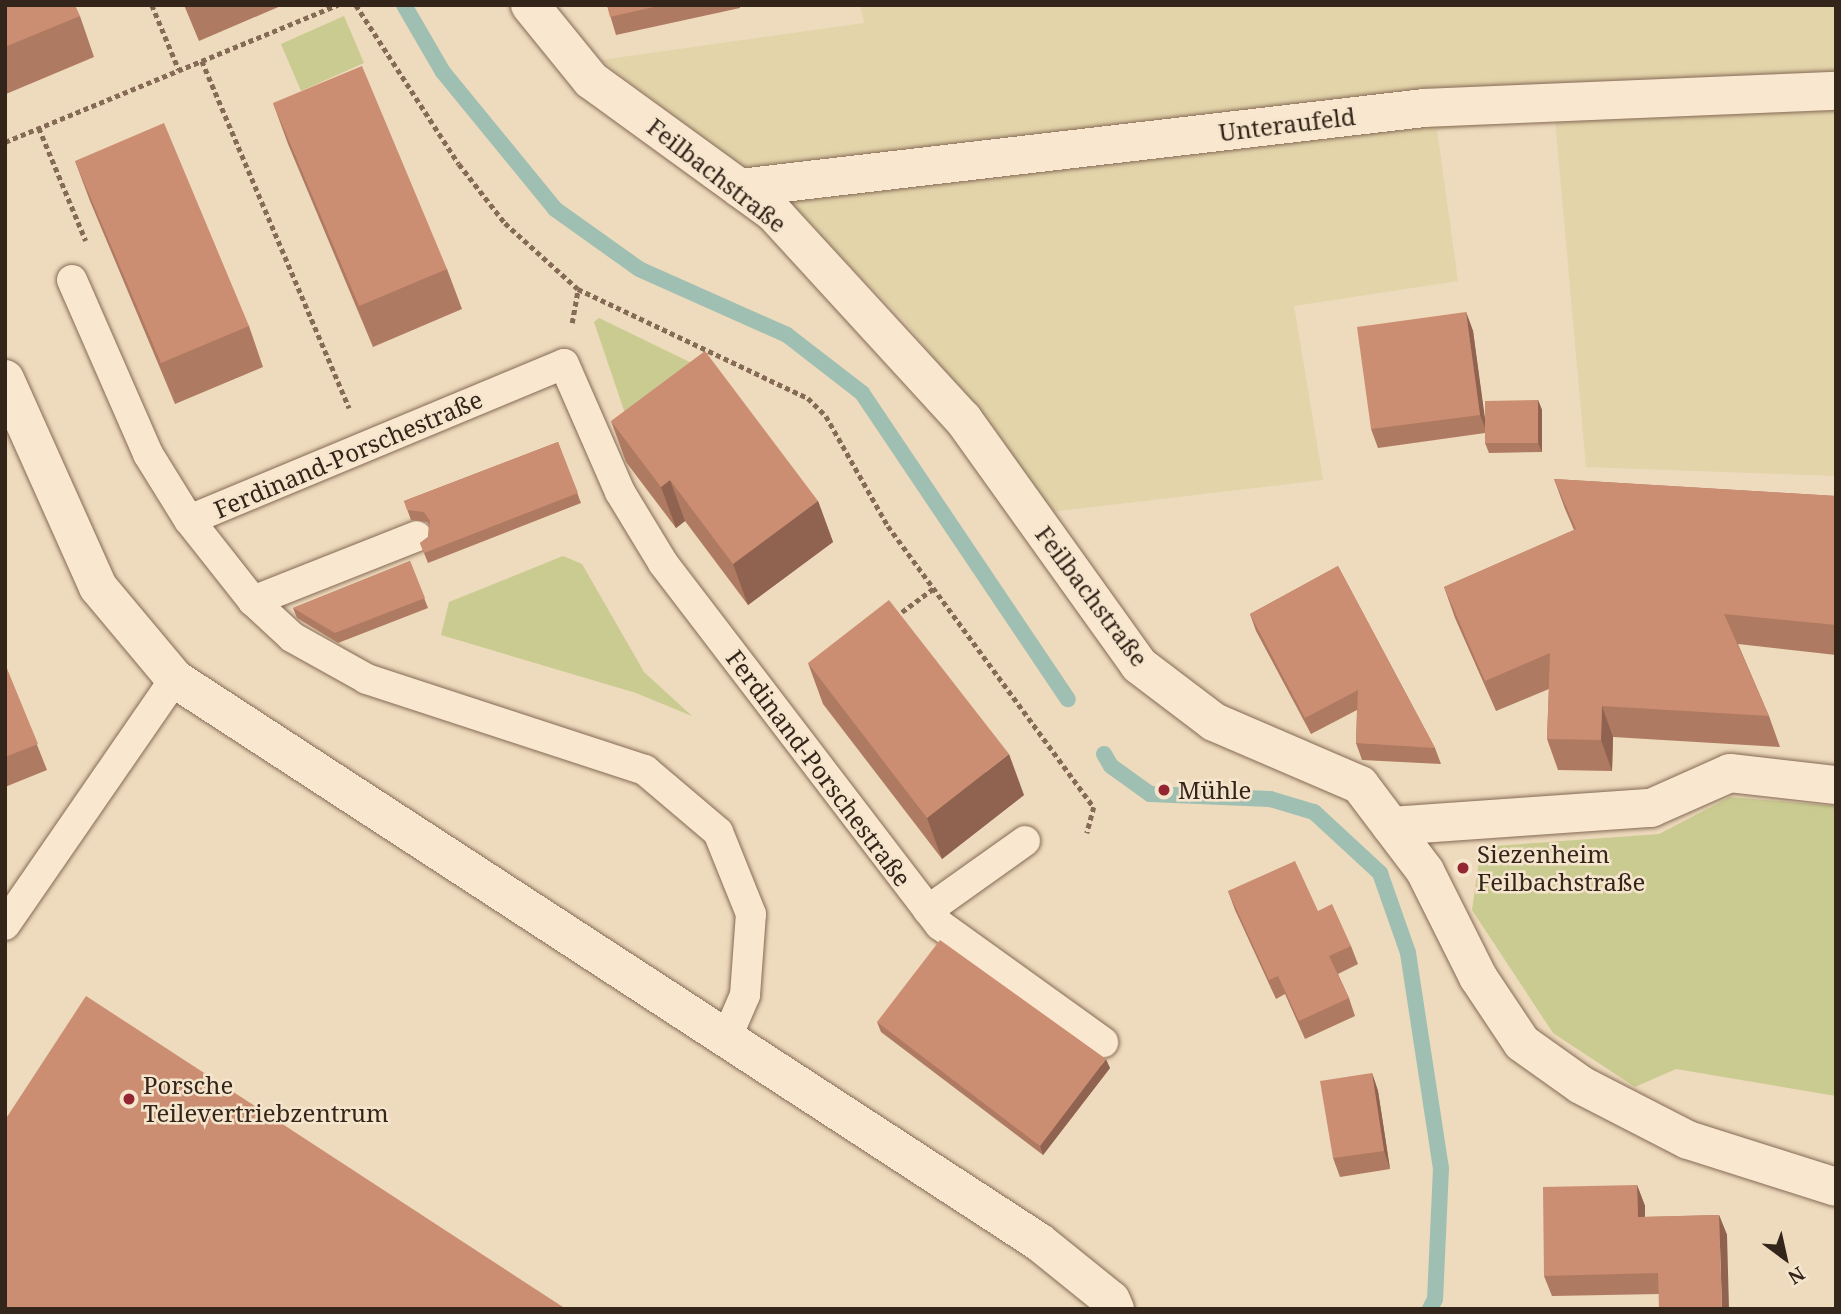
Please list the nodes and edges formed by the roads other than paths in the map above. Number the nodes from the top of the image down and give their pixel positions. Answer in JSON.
{"nodes":[{"id":1,"x":530,"y":5,"type":"edge"},
{"id":2,"x":1836,"y":91,"type":"edge"},
{"id":3,"x":740,"y":188,"type":"junction"},
{"id":4,"x":72,"y":280,"type":"dead end"},
{"id":5,"x":5,"y":379,"type":"edge"},
{"id":6,"x":189,"y":520,"type":"junction"},
{"id":7,"x":417,"y":536,"type":"dead end"},
{"id":8,"x":253,"y":601,"type":"junction"},
{"id":9,"x":175,"y":679,"type":"junction"},
{"id":10,"x":1836,"y":785,"type":"edge"},
{"id":11,"x":1391,"y":826,"type":"junction"},
{"id":12,"x":1025,"y":841,"type":"dead end"},
{"id":13,"x":934,"y":918,"type":"junction"},
{"id":14,"x":5,"y":925,"type":"edge"},
{"id":15,"x":726,"y":1039,"type":"junction"},
{"id":16,"x":1103,"y":1042,"type":"dead end"},
{"id":17,"x":1836,"y":1187,"type":"edge"},
{"id":18,"x":1115,"y":1309,"type":"edge"}],
"edges":[{"from":1,"to":3,"type":"street","name":"Feilbachstraße"},
{"from":2,"to":3,"type":"street","name":"Unteraufeld"},
{"from":3,"to":11,"type":"street","name":"Feilbachstraße"},
{"from":4,"to":6,"type":"lane"},
{"from":5,"to":9,"type":"street"},
{"from":6,"to":8,"type":"lane","name":"Ferdinand-Porschestraße"},
{"from":6,"to":13,"type":"lane","name":"Ferdinand-Porschestraße"},
{"from":7,"to":8,"type":"lane"},
{"from":8,"to":15,"type":"lane","name":"Ferdinand-Porschestraße"},
{"from":9,"to":14,"type":"lane"},
{"from":9,"to":15,"type":"street"},
{"from":10,"to":11,"type":"street"},
{"from":11,"to":17,"type":"street","name":"Feilbachstraße"},
{"from":12,"to":13,"type":"lane","name":"Ferdinand-Porschestraße"},
{"from":13,"to":16,"type":"lane"},
{"from":15,"to":18,"type":"street"}]}
